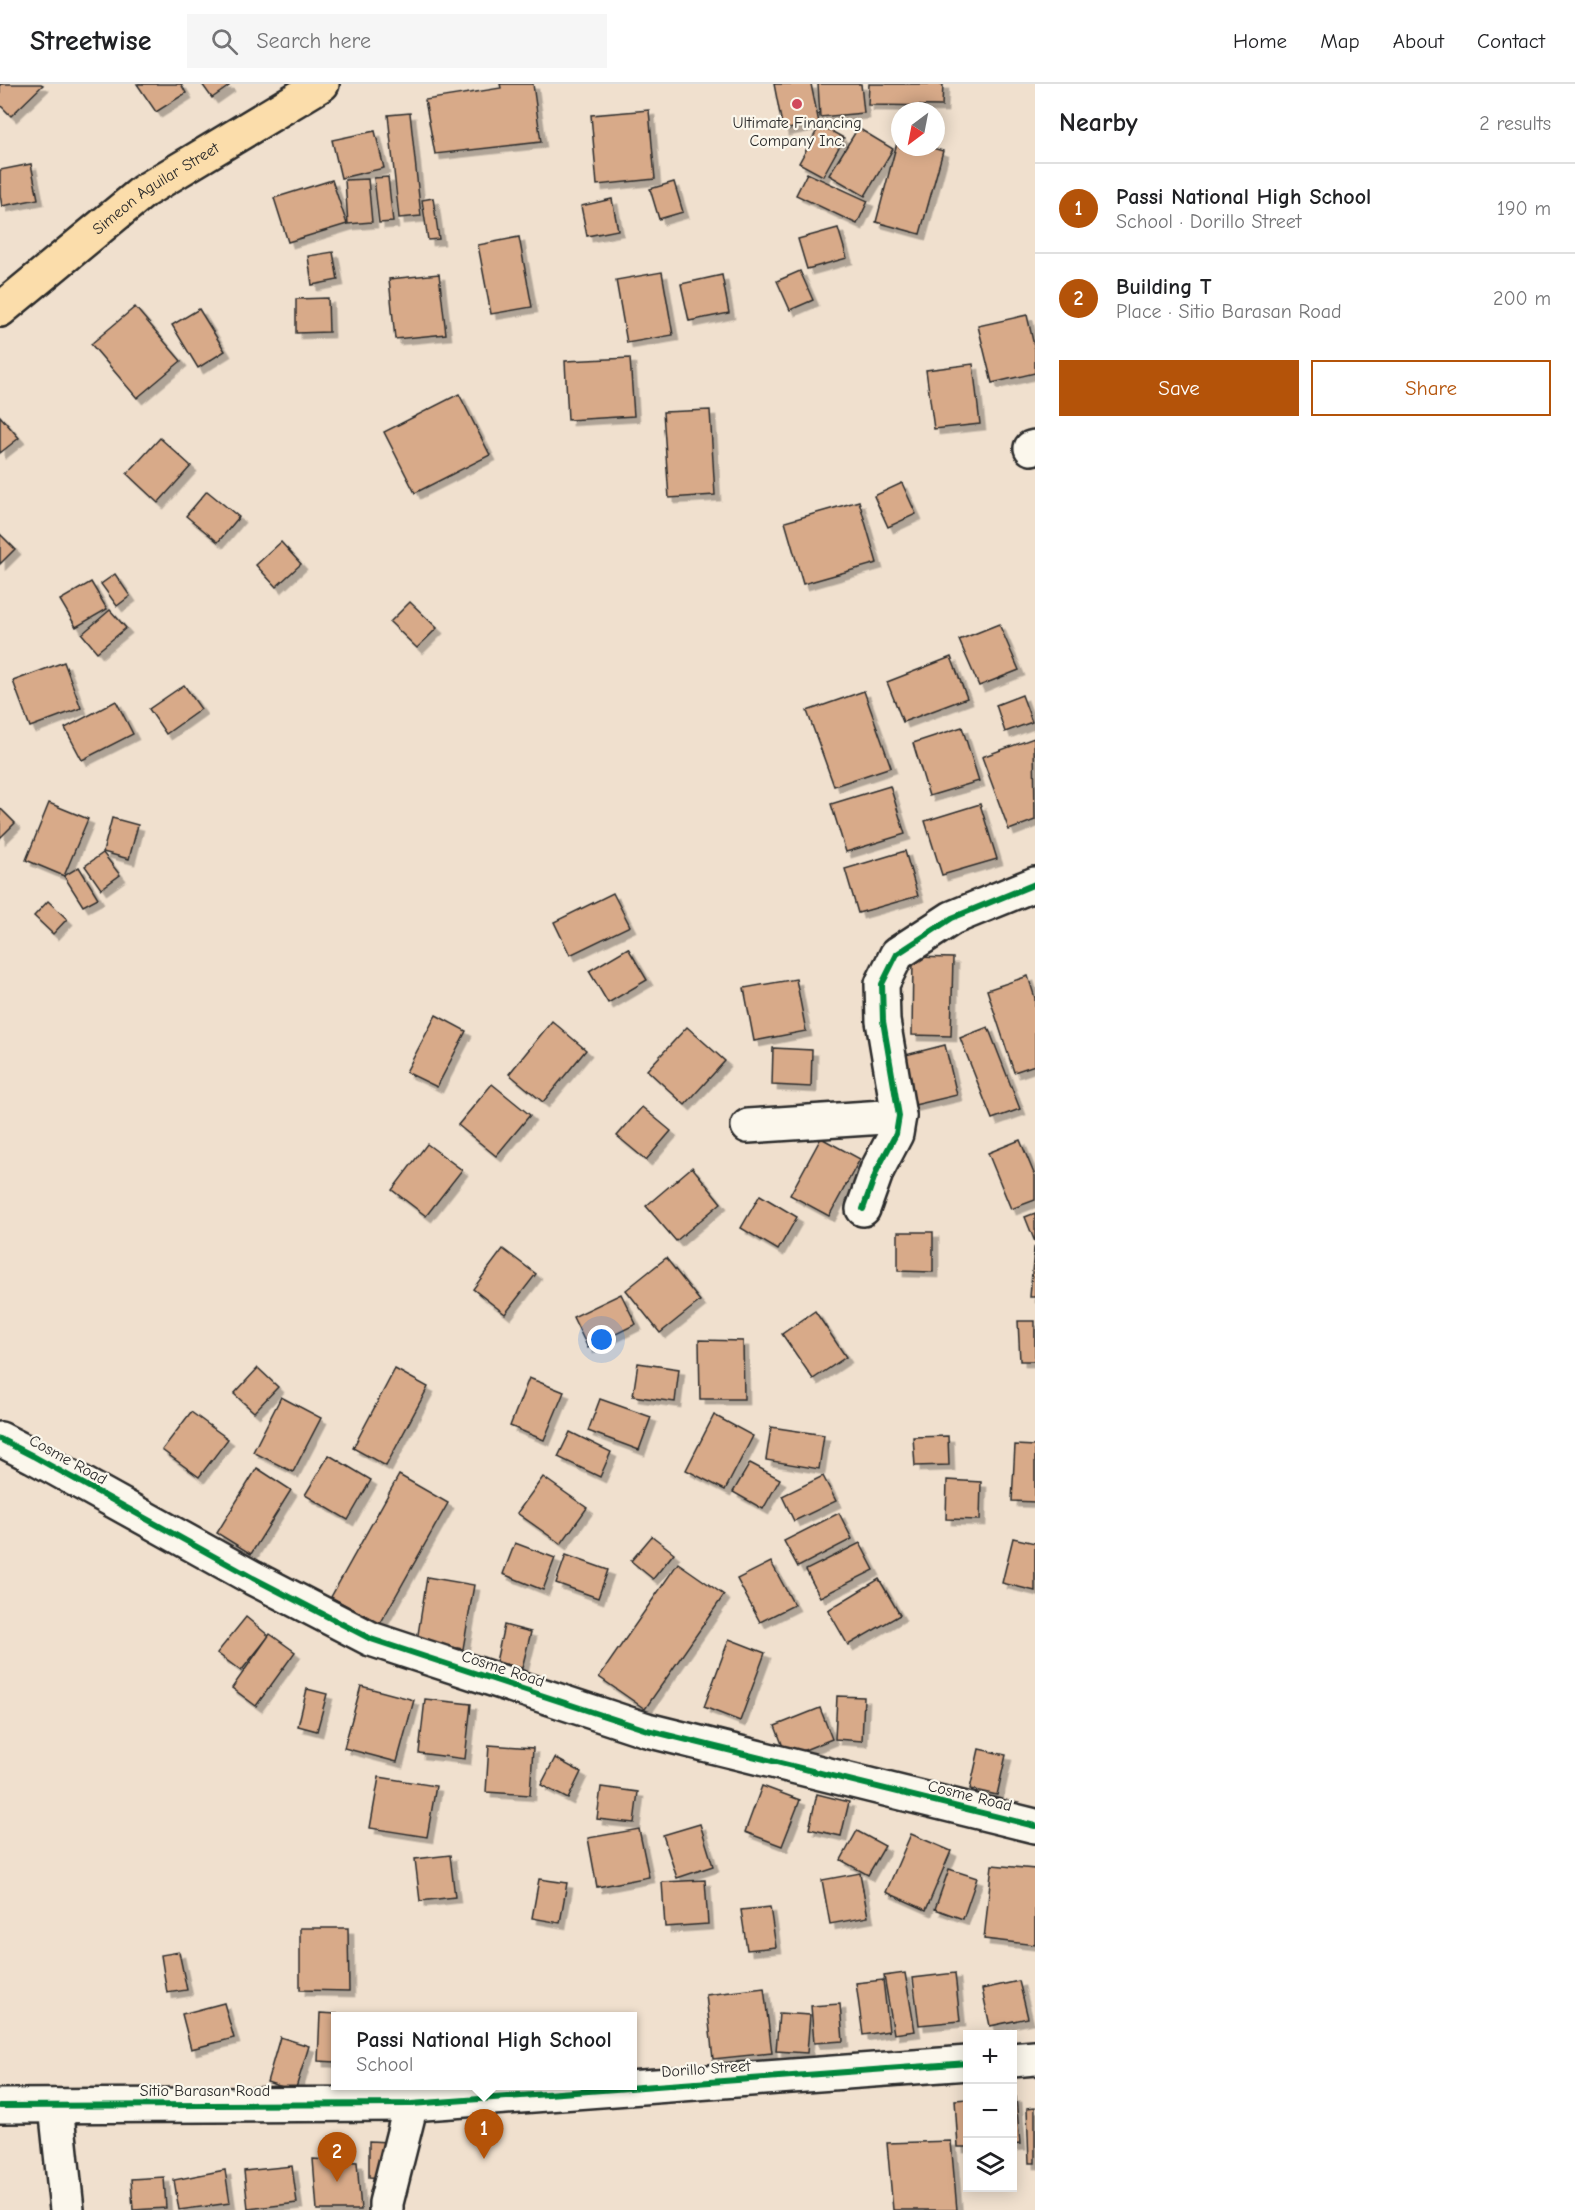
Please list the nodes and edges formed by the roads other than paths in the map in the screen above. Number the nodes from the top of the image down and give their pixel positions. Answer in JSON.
{"nodes":[{"id":1,"x":322,"y":84,"type":"edge"},
{"id":2,"x":0,"y":310,"type":"edge"},
{"id":3,"x":1035,"y":884,"type":"edge"},
{"id":4,"x":899,"y":1116,"type":"junction"},
{"id":5,"x":748,"y":1126,"type":"dead end"},
{"id":6,"x":862,"y":1209,"type":"dead end"},
{"id":7,"x":0,"y":1439,"type":"edge"},
{"id":8,"x":1035,"y":1826,"type":"edge"},
{"id":9,"x":1035,"y":2058,"type":"edge"},
{"id":10,"x":1017,"y":2060,"type":"edge"},
{"id":11,"x":963,"y":2063,"type":"edge"},
{"id":12,"x":637,"y":2087,"type":"edge"},
{"id":13,"x":601,"y":2090,"type":"edge"},
{"id":14,"x":411,"y":2104,"type":"junction"},
{"id":15,"x":0,"y":2106,"type":"edge"},
{"id":16,"x":56,"y":2106,"type":"junction"},
{"id":17,"x":67,"y":2210,"type":"edge"},
{"id":18,"x":386,"y":2210,"type":"edge"}],
"edges":[{"from":1,"to":2,"type":"highway","name":"Simeon Aguilar Street"},
{"from":3,"to":4,"type":"street"},
{"from":4,"to":5,"type":"street"},
{"from":4,"to":6,"type":"street"},
{"from":7,"to":8,"type":"street","name":"Cosme Road"},
{"from":9,"to":10,"type":"street"},
{"from":11,"to":12,"type":"street","name":"Dorillo Street"},
{"from":13,"to":14,"type":"street","name":"Dorillo Street"},
{"from":14,"to":16,"type":"street","name":"Sitio Barasan Road"},
{"from":14,"to":18,"type":"street"},
{"from":15,"to":16,"type":"street","name":"Sitio Barasan Road"},
{"from":16,"to":17,"type":"street"}]}
